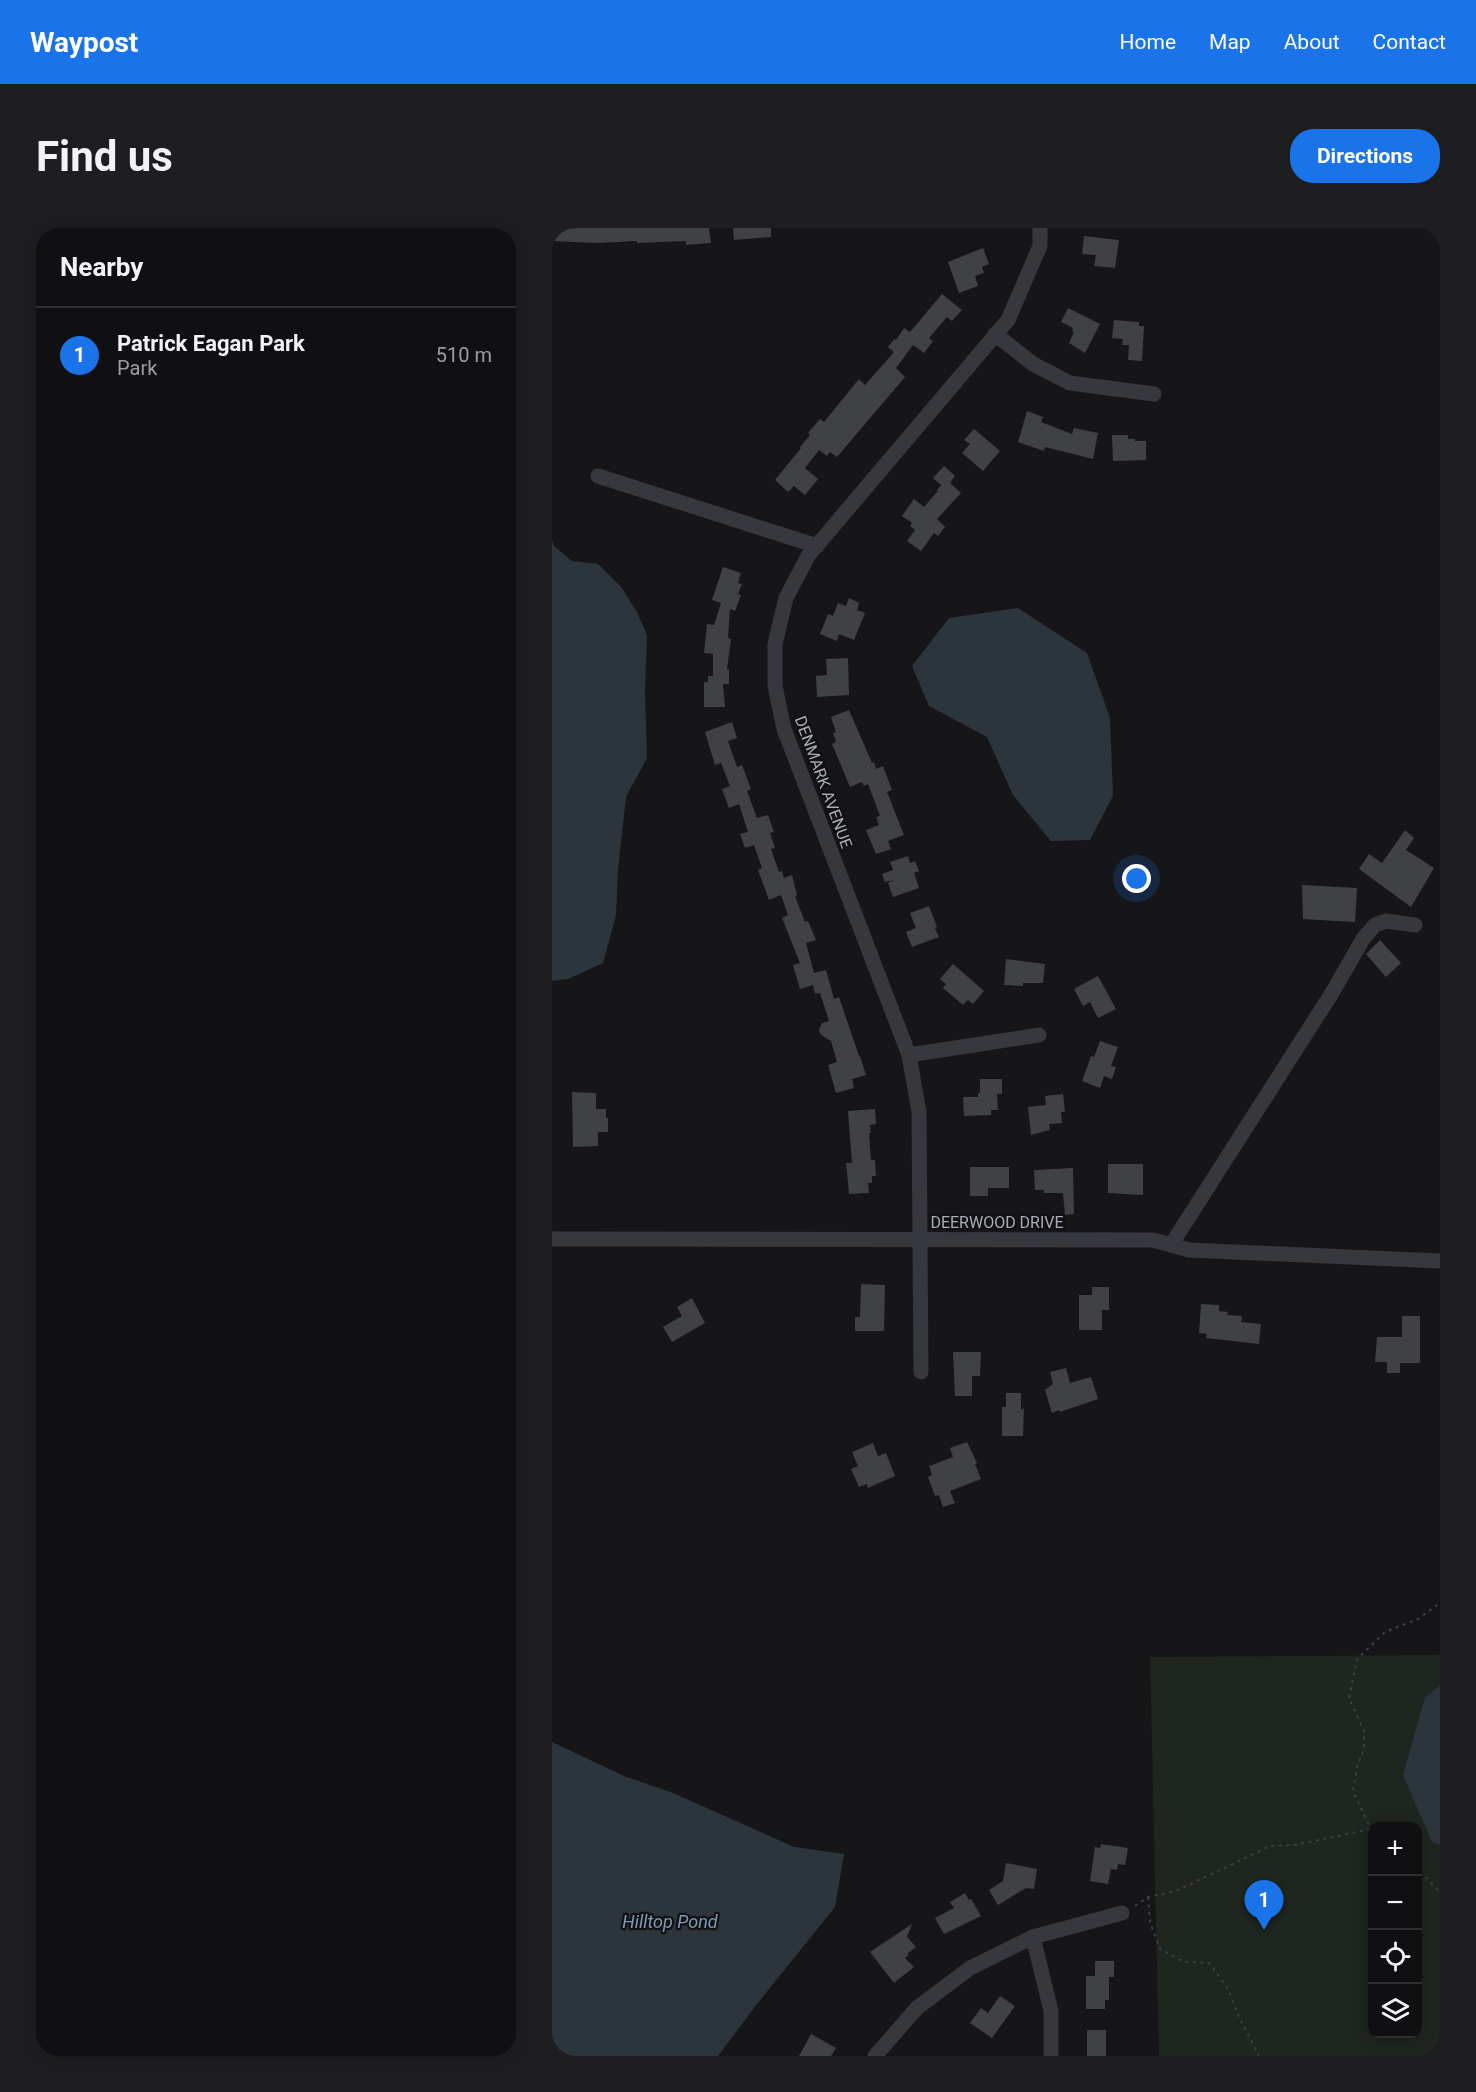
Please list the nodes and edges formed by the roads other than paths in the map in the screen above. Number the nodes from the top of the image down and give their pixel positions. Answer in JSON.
{"nodes":[{"id":1,"x":1040,"y":228,"type":"edge"},
{"id":2,"x":995,"y":334,"type":"junction"},
{"id":3,"x":1154,"y":394,"type":"dead end"},
{"id":4,"x":598,"y":476,"type":"dead end"},
{"id":5,"x":818,"y":546,"type":"junction"},
{"id":6,"x":1415,"y":925,"type":"dead end"},
{"id":7,"x":1039,"y":1035,"type":"dead end"},
{"id":8,"x":909,"y":1055,"type":"junction"},
{"id":9,"x":552,"y":1239,"type":"edge"},
{"id":10,"x":921,"y":1240,"type":"junction"},
{"id":11,"x":1172,"y":1245,"type":"junction"},
{"id":12,"x":1440,"y":1261,"type":"edge"},
{"id":13,"x":921,"y":1371,"type":"dead end"},
{"id":14,"x":1122,"y":1913,"type":"road end"},
{"id":15,"x":1033,"y":1937,"type":"junction"},
{"id":16,"x":875,"y":2056,"type":"edge"},
{"id":17,"x":1051,"y":2056,"type":"edge"}],
"edges":[{"from":1,"to":2,"type":"street","name":"DENMARK AVENUE"},
{"from":2,"to":3,"type":"street"},
{"from":2,"to":5,"type":"street","name":"DENMARK AVENUE"},
{"from":4,"to":5,"type":"street"},
{"from":5,"to":8,"type":"street","name":"DENMARK AVENUE"},
{"from":6,"to":11,"type":"street"},
{"from":7,"to":8,"type":"street"},
{"from":8,"to":10,"type":"street","name":"DENMARK AVENUE"},
{"from":9,"to":10,"type":"street","name":"DEERWOOD DRIVE"},
{"from":10,"to":11,"type":"street","name":"DEERWOOD DRIVE"},
{"from":10,"to":13,"type":"street","name":"DENMARK AVENUE"},
{"from":11,"to":12,"type":"street","name":"DEERWOOD DRIVE"},
{"from":14,"to":15,"type":"street"},
{"from":15,"to":16,"type":"street"},
{"from":15,"to":17,"type":"street"}]}
